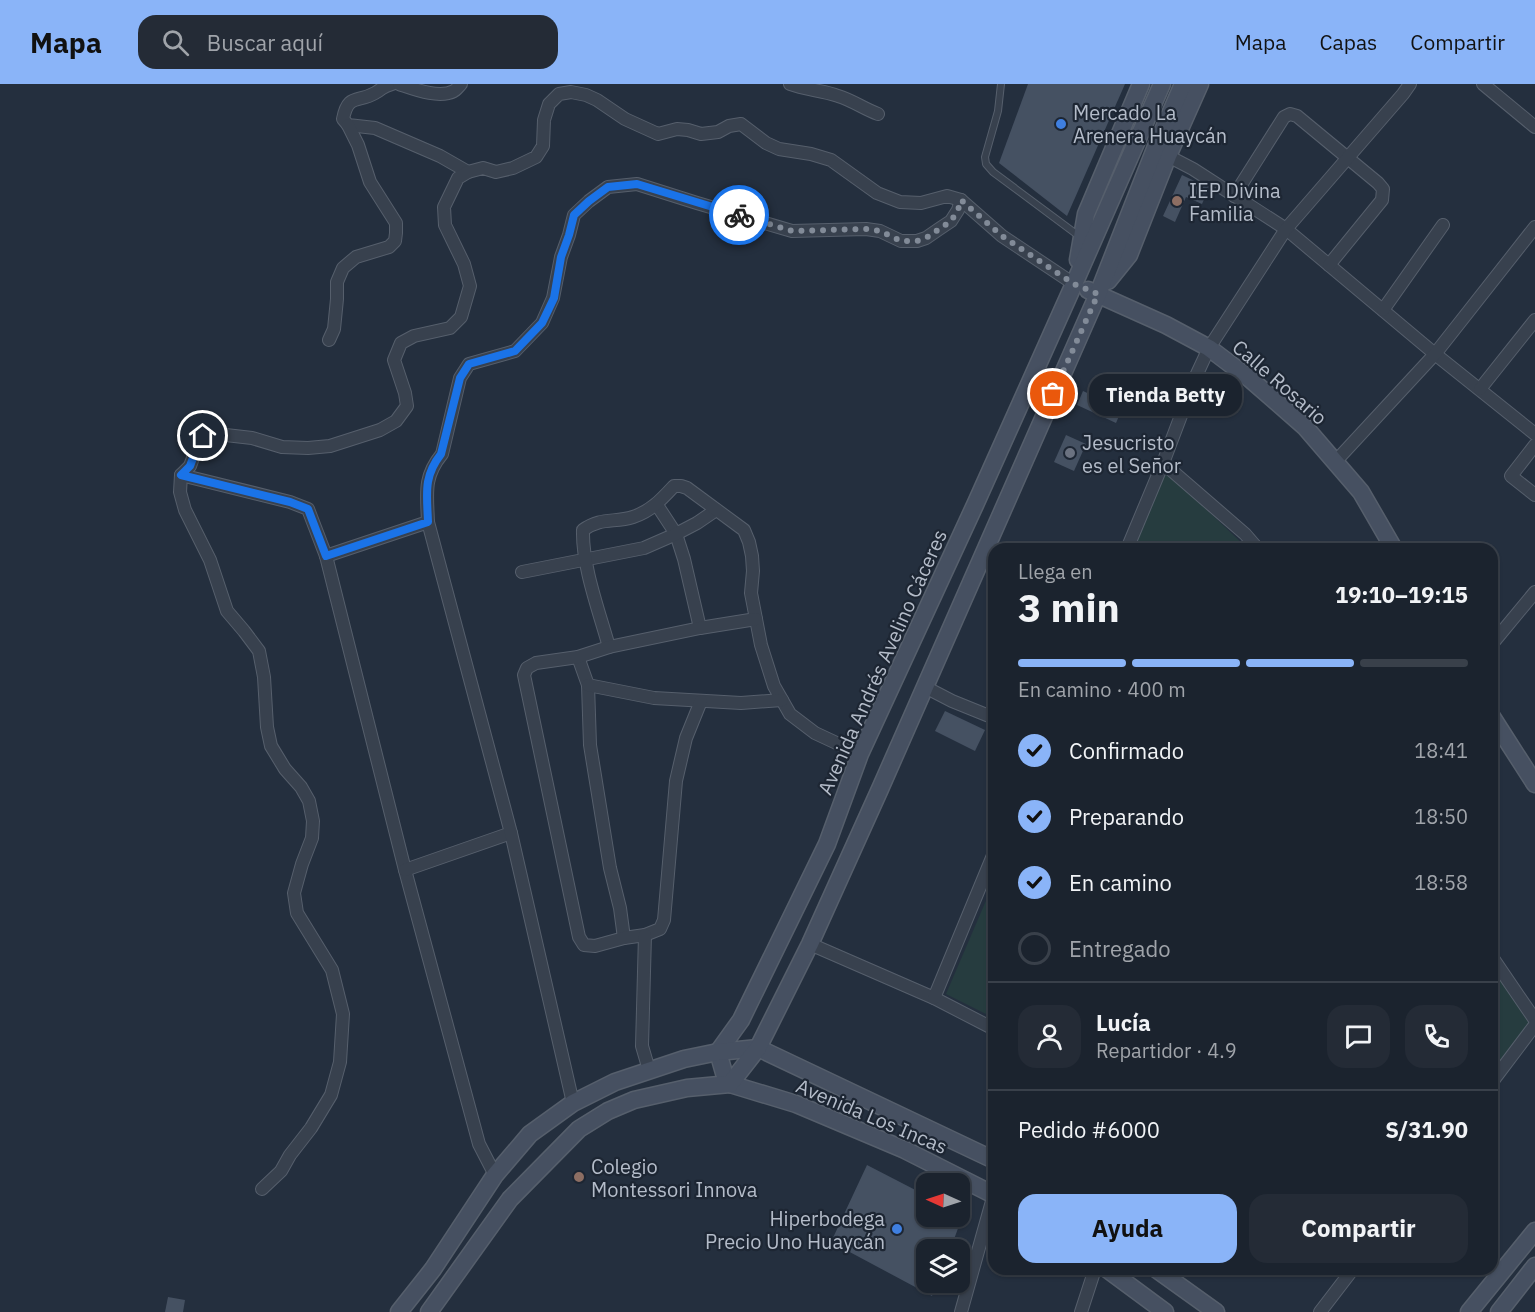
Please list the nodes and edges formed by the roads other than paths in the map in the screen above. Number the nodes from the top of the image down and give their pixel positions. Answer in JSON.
{"nodes":[{"id":1,"x":392,"y":84,"type":"edge"},
{"id":2,"x":399,"y":84,"type":"edge"},
{"id":3,"x":461,"y":84,"type":"edge"},
{"id":4,"x":790,"y":84,"type":"edge"},
{"id":5,"x":1001,"y":84,"type":"edge"},
{"id":6,"x":1141,"y":84,"type":"edge"},
{"id":7,"x":1162,"y":84,"type":"edge"},
{"id":8,"x":1183,"y":84,"type":"edge"},
{"id":9,"x":1200,"y":84,"type":"edge"},
{"id":10,"x":1410,"y":84,"type":"edge"},
{"id":11,"x":1483,"y":84,"type":"edge"},
{"id":12,"x":878,"y":114,"type":"dead end"},
{"id":13,"x":348,"y":125,"type":"junction"},
{"id":14,"x":1535,"y":127,"type":"edge"},
{"id":15,"x":1168,"y":156,"type":"junction"},
{"id":16,"x":1348,"y":157,"type":"junction"},
{"id":17,"x":468,"y":172,"type":"junction"},
{"id":18,"x":1234,"y":196,"type":"junction"},
{"id":19,"x":961,"y":200,"type":"junction"},
{"id":20,"x":1443,"y":225,"type":"dead end"},
{"id":21,"x":1535,"y":227,"type":"edge"},
{"id":22,"x":1286,"y":229,"type":"junction"},
{"id":23,"x":1082,"y":238,"type":"junction"},
{"id":24,"x":1329,"y":265,"type":"junction"},
{"id":25,"x":1074,"y":284,"type":"junction"},
{"id":26,"x":1098,"y":294,"type":"junction"},
{"id":27,"x":1383,"y":310,"type":"junction"},
{"id":28,"x":1535,"y":320,"type":"edge"},
{"id":29,"x":329,"y":340,"type":"dead end"},
{"id":30,"x":1209,"y":348,"type":"junction"},
{"id":31,"x":1435,"y":354,"type":"junction"},
{"id":32,"x":1480,"y":389,"type":"junction"},
{"id":33,"x":1535,"y":434,"type":"edge"},
{"id":34,"x":1535,"y":445,"type":"edge"},
{"id":35,"x":1335,"y":462,"type":"junction"},
{"id":36,"x":1163,"y":463,"type":"junction"},
{"id":37,"x":181,"y":475,"type":"junction"},
{"id":38,"x":1535,"y":495,"type":"edge"},
{"id":39,"x":657,"y":505,"type":"junction"},
{"id":40,"x":975,"y":505,"type":"junction"},
{"id":41,"x":716,"y":510,"type":"junction"},
{"id":42,"x":1000,"y":515,"type":"junction"},
{"id":43,"x":428,"y":522,"type":"junction"},
{"id":44,"x":676,"y":534,"type":"junction"},
{"id":45,"x":1130,"y":543,"type":"edge"},
{"id":46,"x":1253,"y":543,"type":"edge"},
{"id":47,"x":1391,"y":543,"type":"edge"},
{"id":48,"x":326,"y":556,"type":"junction"},
{"id":49,"x":585,"y":559,"type":"junction"},
{"id":50,"x":522,"y":572,"type":"dead end"},
{"id":51,"x":1535,"y":592,"type":"edge"},
{"id":52,"x":756,"y":619,"type":"junction"},
{"id":53,"x":700,"y":627,"type":"junction"},
{"id":54,"x":1498,"y":637,"type":"edge"},
{"id":55,"x":609,"y":647,"type":"junction"},
{"id":56,"x":578,"y":657,"type":"junction"},
{"id":57,"x":588,"y":685,"type":"junction"},
{"id":58,"x":925,"y":687,"type":"junction"},
{"id":59,"x":782,"y":700,"type":"junction"},
{"id":60,"x":701,"y":701,"type":"junction"},
{"id":61,"x":988,"y":716,"type":"edge"},
{"id":62,"x":1498,"y":726,"type":"edge"},
{"id":63,"x":860,"y":754,"type":"junction"},
{"id":64,"x":1535,"y":784,"type":"edge"},
{"id":65,"x":511,"y":832,"type":"junction"},
{"id":66,"x":827,"y":844,"type":"junction"},
{"id":67,"x":850,"y":856,"type":"junction"},
{"id":68,"x":988,"y":868,"type":"edge"},
{"id":69,"x":405,"y":870,"type":"junction"},
{"id":70,"x":645,"y":935,"type":"junction"},
{"id":71,"x":624,"y":938,"type":"junction"},
{"id":72,"x":810,"y":944,"type":"junction"},
{"id":73,"x":1498,"y":968,"type":"edge"},
{"id":74,"x":934,"y":998,"type":"junction"},
{"id":75,"x":1535,"y":1020,"type":"edge"},
{"id":76,"x":1535,"y":1025,"type":"edge"},
{"id":77,"x":988,"y":1026,"type":"edge"},
{"id":78,"x":758,"y":1048,"type":"junction"},
{"id":79,"x":718,"y":1052,"type":"junction"},
{"id":80,"x":648,"y":1070,"type":"junction"},
{"id":81,"x":1498,"y":1074,"type":"edge"},
{"id":82,"x":730,"y":1084,"type":"junction"},
{"id":83,"x":573,"y":1103,"type":"junction"},
{"id":84,"x":988,"y":1157,"type":"edge"},
{"id":85,"x":495,"y":1175,"type":"junction"},
{"id":86,"x":262,"y":1189,"type":"dead end"},
{"id":87,"x":988,"y":1192,"type":"edge"},
{"id":88,"x":988,"y":1216,"type":"edge"},
{"id":89,"x":1535,"y":1231,"type":"edge"},
{"id":90,"x":1535,"y":1266,"type":"edge"},
{"id":91,"x":1093,"y":1275,"type":"edge"},
{"id":92,"x":1115,"y":1275,"type":"edge"},
{"id":93,"x":1164,"y":1275,"type":"edge"},
{"id":94,"x":1348,"y":1275,"type":"edge"},
{"id":95,"x":399,"y":1312,"type":"edge"},
{"id":96,"x":429,"y":1312,"type":"edge"},
{"id":97,"x":961,"y":1312,"type":"edge"},
{"id":98,"x":1081,"y":1312,"type":"edge"},
{"id":99,"x":1165,"y":1312,"type":"edge"},
{"id":100,"x":1216,"y":1312,"type":"edge"},
{"id":101,"x":1320,"y":1312,"type":"edge"},
{"id":102,"x":1469,"y":1312,"type":"edge"},
{"id":103,"x":1499,"y":1312,"type":"edge"}],
"edges":[{"from":1,"to":13,"type":"street"},
{"from":2,"to":3,"type":"street"},
{"from":4,"to":12,"type":"street"},
{"from":5,"to":23,"type":"lane"},
{"from":6,"to":23,"type":"main road","name":"Avenida Andrés Avelino Cáceres"},
{"from":7,"to":25,"type":"main road","name":"Avenida Andrés Avelino Cáceres"},
{"from":8,"to":26,"type":"main road"},
{"from":9,"to":15,"type":"main road"},
{"from":10,"to":16,"type":"street"},
{"from":11,"to":14,"type":"street"},
{"from":13,"to":17,"type":"street"},
{"from":13,"to":29,"type":"street"},
{"from":15,"to":18,"type":"street"},
{"from":15,"to":26,"type":"main road"},
{"from":16,"to":18,"type":"street"},
{"from":16,"to":22,"type":"street"},
{"from":16,"to":24,"type":"street"},
{"from":17,"to":19,"type":"street"},
{"from":17,"to":37,"type":"street"},
{"from":18,"to":22,"type":"street"},
{"from":19,"to":25,"type":"street"},
{"from":19,"to":43,"type":"street"},
{"from":20,"to":27,"type":"street"},
{"from":21,"to":31,"type":"street"},
{"from":22,"to":24,"type":"street"},
{"from":22,"to":30,"type":"street"},
{"from":23,"to":25,"type":"main road","name":"Avenida Andrés Avelino Cáceres"},
{"from":24,"to":27,"type":"street"},
{"from":25,"to":26,"type":"main road","name":"Calle Rosario"},
{"from":25,"to":40,"type":"main road","name":"Avenida Andrés Avelino Cáceres"},
{"from":26,"to":30,"type":"main road","name":"Calle Rosario"},
{"from":26,"to":42,"type":"main road"},
{"from":27,"to":31,"type":"street"},
{"from":28,"to":32,"type":"street"},
{"from":30,"to":35,"type":"main road","name":"Calle Rosario"},
{"from":30,"to":36,"type":"street"},
{"from":31,"to":32,"type":"street"},
{"from":31,"to":35,"type":"street"},
{"from":32,"to":33,"type":"street"},
{"from":34,"to":38,"type":"street"},
{"from":35,"to":47,"type":"main road","name":"Calle Rosario"},
{"from":36,"to":45,"type":"street"},
{"from":36,"to":46,"type":"street"},
{"from":37,"to":48,"type":"street"},
{"from":37,"to":86,"type":"street"},
{"from":39,"to":41,"type":"street"},
{"from":39,"to":44,"type":"street"},
{"from":39,"to":49,"type":"street"},
{"from":40,"to":42,"type":"main road"},
{"from":40,"to":63,"type":"main road","name":"Avenida Andrés Avelino Cáceres"},
{"from":41,"to":44,"type":"street"},
{"from":41,"to":52,"type":"street"},
{"from":42,"to":58,"type":"main road"},
{"from":43,"to":48,"type":"street"},
{"from":43,"to":65,"type":"street"},
{"from":44,"to":49,"type":"street"},
{"from":44,"to":53,"type":"street"},
{"from":48,"to":69,"type":"street"},
{"from":49,"to":50,"type":"street"},
{"from":49,"to":55,"type":"street"},
{"from":51,"to":54,"type":"street"},
{"from":52,"to":53,"type":"street"},
{"from":52,"to":59,"type":"street"},
{"from":53,"to":55,"type":"street"},
{"from":55,"to":56,"type":"street"},
{"from":56,"to":57,"type":"street"},
{"from":56,"to":71,"type":"street"},
{"from":57,"to":60,"type":"street"},
{"from":57,"to":71,"type":"street"},
{"from":58,"to":61,"type":"street"},
{"from":58,"to":67,"type":"main road"},
{"from":59,"to":60,"type":"street"},
{"from":59,"to":63,"type":"street"},
{"from":60,"to":70,"type":"street"},
{"from":62,"to":64,"type":"main road"},
{"from":63,"to":66,"type":"main road","name":"Avenida Andrés Avelino Cáceres"},
{"from":65,"to":69,"type":"street"},
{"from":65,"to":83,"type":"street"},
{"from":66,"to":67,"type":"main road"},
{"from":66,"to":79,"type":"main road","name":"Avenida Andrés Avelino Cáceres"},
{"from":67,"to":72,"type":"main road"},
{"from":68,"to":74,"type":"street"},
{"from":69,"to":85,"type":"street"},
{"from":70,"to":71,"type":"street"},
{"from":70,"to":80,"type":"street"},
{"from":72,"to":74,"type":"street"},
{"from":72,"to":78,"type":"main road"},
{"from":73,"to":75,"type":"street"},
{"from":74,"to":77,"type":"street"},
{"from":76,"to":81,"type":"street"},
{"from":78,"to":79,"type":"main road"},
{"from":78,"to":82,"type":"main road"},
{"from":78,"to":84,"type":"main road","name":"Avenida Los Incas"},
{"from":79,"to":80,"type":"main road"},
{"from":79,"to":82,"type":"main road"},
{"from":80,"to":83,"type":"main road"},
{"from":82,"to":87,"type":"main road","name":"Avenida Los Incas"},
{"from":82,"to":96,"type":"main road"},
{"from":83,"to":85,"type":"main road"},
{"from":85,"to":95,"type":"main road"},
{"from":88,"to":97,"type":"street"},
{"from":89,"to":102,"type":"main road"},
{"from":90,"to":103,"type":"main road"},
{"from":91,"to":98,"type":"street"},
{"from":92,"to":99,"type":"main road"},
{"from":93,"to":100,"type":"main road"},
{"from":94,"to":101,"type":"street"}]}
